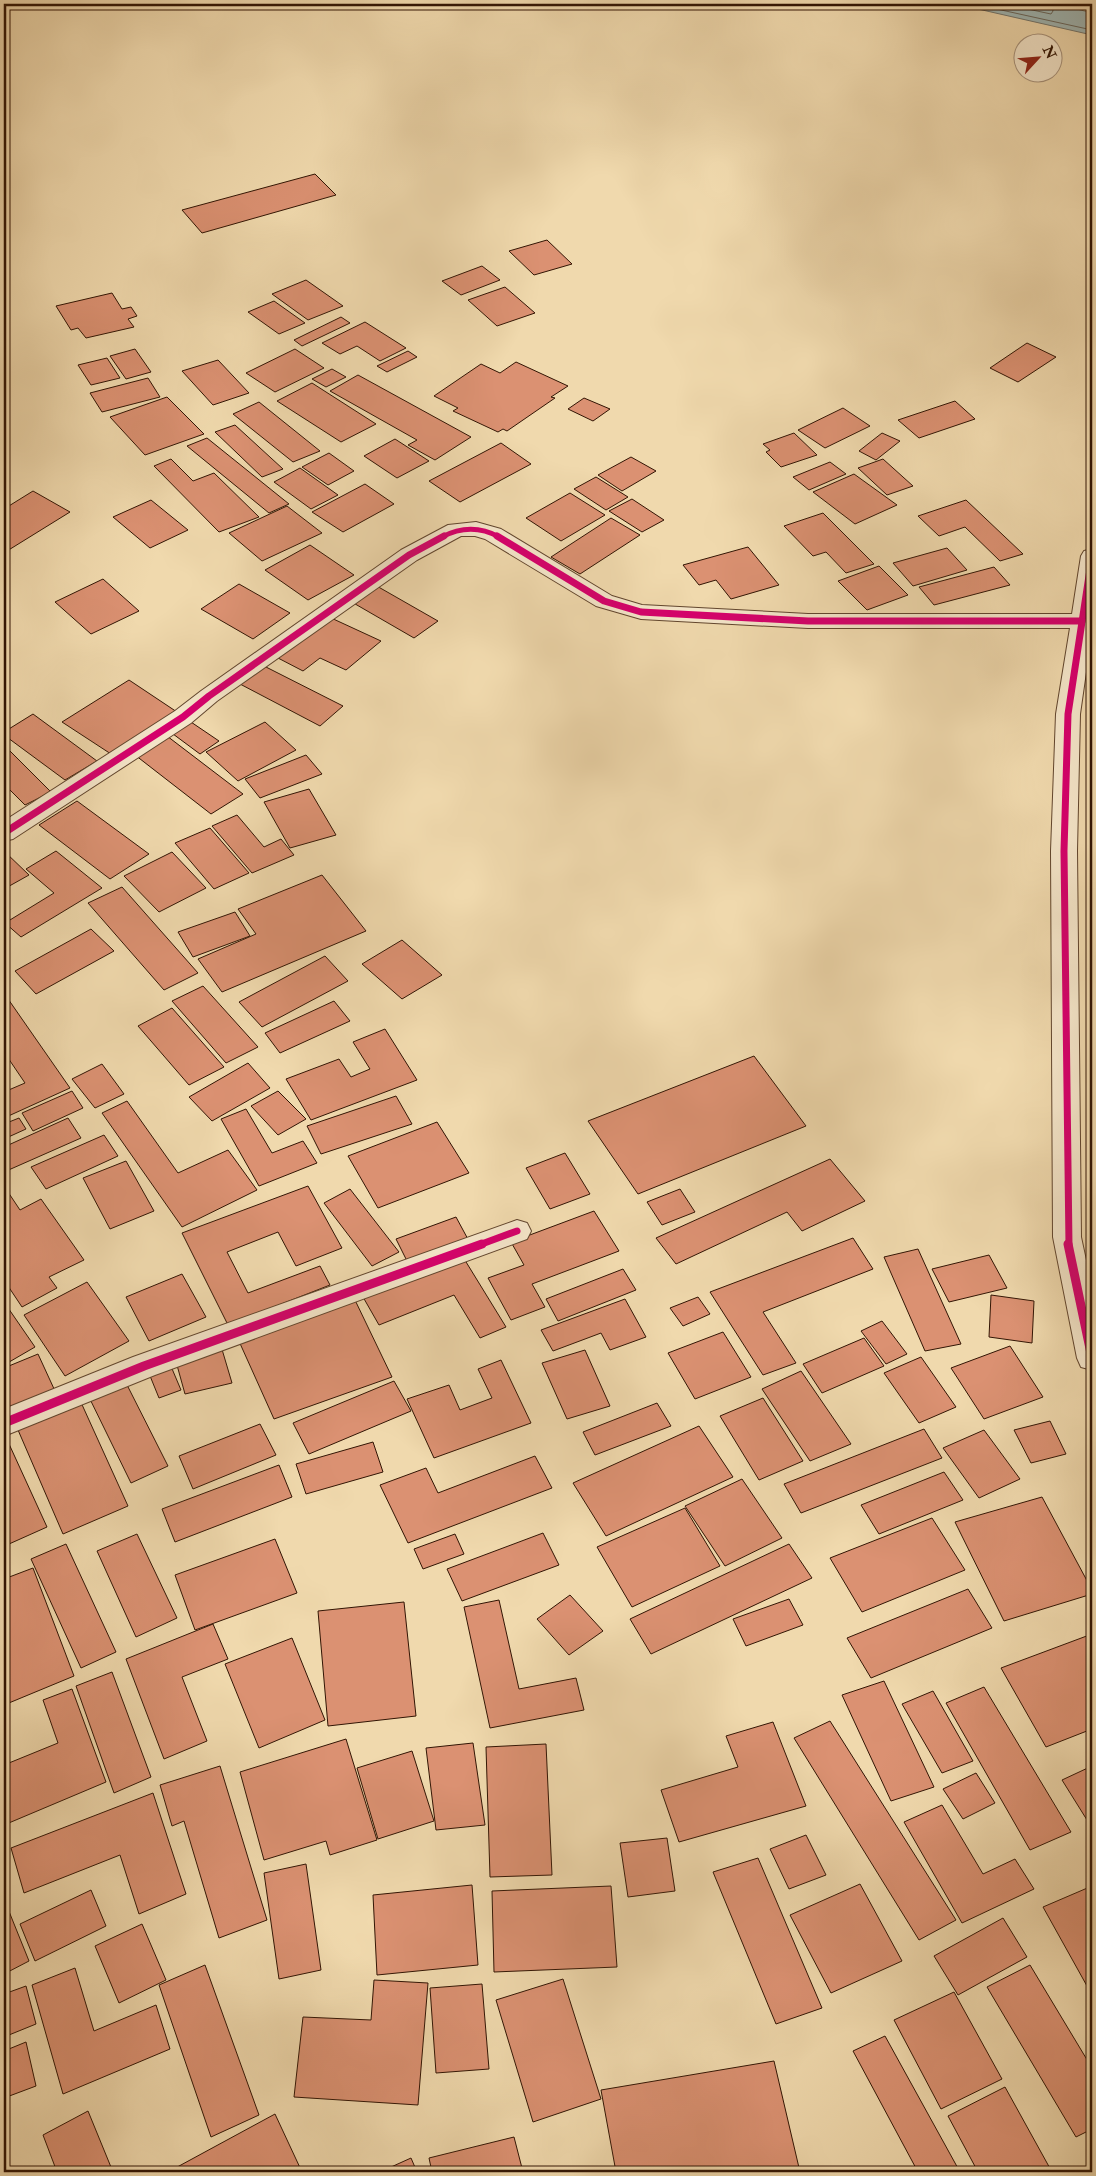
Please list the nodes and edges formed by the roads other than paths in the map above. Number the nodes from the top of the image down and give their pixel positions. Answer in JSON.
{"nodes":[{"id":1,"x":1092,"y":556,"type":"edge"},
{"id":2,"x":1082,"y":621,"type":"junction"},
{"id":3,"x":4,"y":833,"type":"edge"},
{"id":4,"x":517,"y":1231,"type":"dead end"},
{"id":5,"x":1092,"y":1358,"type":"edge"},
{"id":6,"x":4,"y":1424,"type":"edge"}],
"edges":[{"from":1,"to":2,"type":"street"},
{"from":2,"to":3,"type":"street"},
{"from":2,"to":5,"type":"street"},
{"from":4,"to":6,"type":"street"}]}
